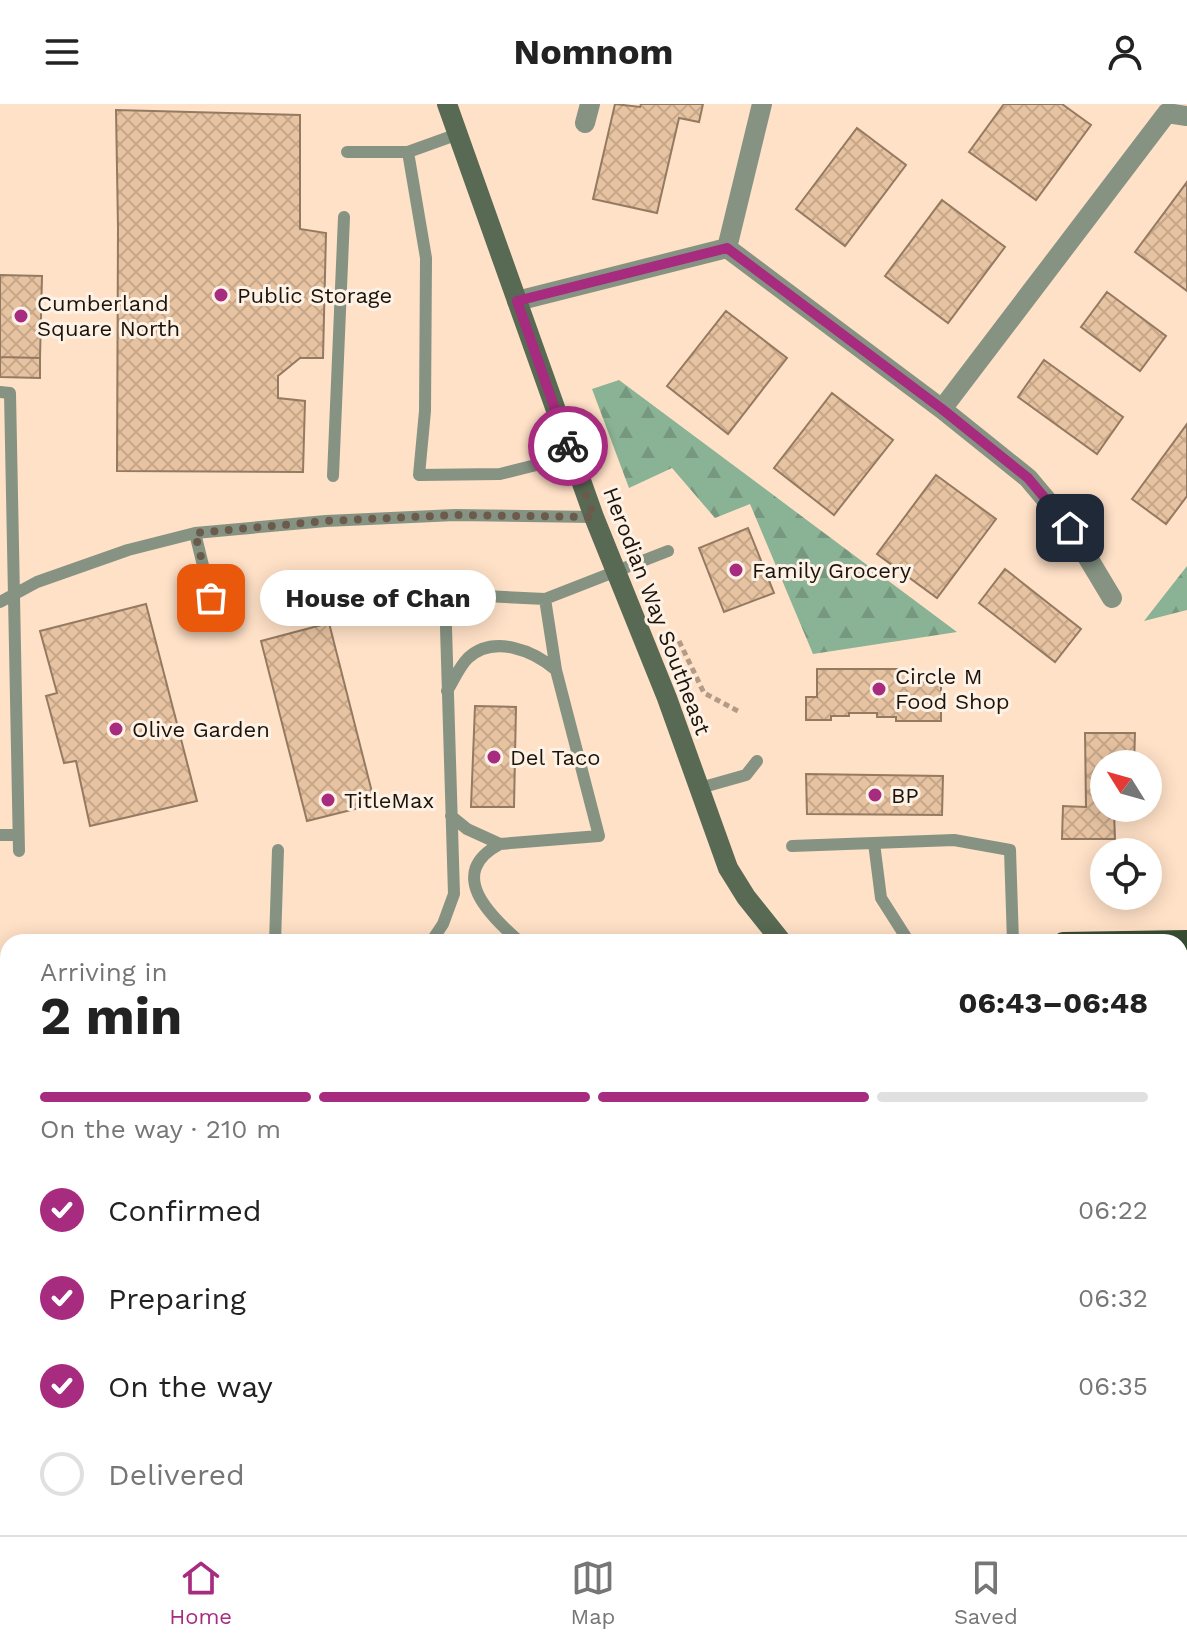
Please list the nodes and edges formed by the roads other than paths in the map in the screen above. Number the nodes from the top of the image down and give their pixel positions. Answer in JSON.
{"nodes":[{"id":1,"x":447,"y":104,"type":"edge"},
{"id":2,"x":762,"y":104,"type":"edge"},
{"id":3,"x":1171,"y":111,"type":"edge"},
{"id":4,"x":458,"y":134,"type":"junction"},
{"id":5,"x":347,"y":152,"type":"dead end"},
{"id":6,"x":408,"y":152,"type":"junction"},
{"id":7,"x":344,"y":217,"type":"dead end"},
{"id":8,"x":727,"y":248,"type":"junction"},
{"id":9,"x":517,"y":301,"type":"junction"},
{"id":10,"x":0,"y":392,"type":"edge"},
{"id":11,"x":942,"y":409,"type":"junction"},
{"id":12,"x":572,"y":456,"type":"junction"},
{"id":13,"x":333,"y":476,"type":"dead end"},
{"id":14,"x":594,"y":517,"type":"junction"},
{"id":15,"x":195,"y":533,"type":"junction"},
{"id":16,"x":668,"y":551,"type":"dead end"},
{"id":17,"x":616,"y":572,"type":"junction"},
{"id":18,"x":15,"y":593,"type":"junction"},
{"id":19,"x":211,"y":598,"type":"dead end"},
{"id":20,"x":1112,"y":598,"type":"dead end"},
{"id":21,"x":545,"y":599,"type":"junction"},
{"id":22,"x":0,"y":602,"type":"edge"},
{"id":23,"x":556,"y":670,"type":"junction"},
{"id":24,"x":447,"y":691,"type":"junction"},
{"id":25,"x":757,"y":761,"type":"dead end"},
{"id":26,"x":700,"y":788,"type":"junction"},
{"id":27,"x":451,"y":816,"type":"junction"},
{"id":28,"x":0,"y":835,"type":"edge"},
{"id":29,"x":18,"y":835,"type":"junction"},
{"id":30,"x":874,"y":843,"type":"junction"},
{"id":31,"x":500,"y":844,"type":"junction"},
{"id":32,"x":792,"y":846,"type":"dead end"},
{"id":33,"x":278,"y":850,"type":"dead end"},
{"id":34,"x":19,"y":851,"type":"dead end"},
{"id":35,"x":275,"y":934,"type":"edge"},
{"id":36,"x":436,"y":934,"type":"edge"},
{"id":37,"x":512,"y":934,"type":"edge"},
{"id":38,"x":776,"y":934,"type":"edge"},
{"id":39,"x":904,"y":934,"type":"edge"},
{"id":40,"x":1013,"y":934,"type":"edge"}],
"edges":[{"from":1,"to":4,"type":"street","name":"Herodian Way Southeast"},
{"from":2,"to":8,"type":"street"},
{"from":3,"to":11,"type":"street"},
{"from":4,"to":6,"type":"lane"},
{"from":4,"to":9,"type":"street","name":"Herodian Way Southeast"},
{"from":5,"to":6,"type":"lane"},
{"from":6,"to":12,"type":"lane"},
{"from":7,"to":13,"type":"lane"},
{"from":8,"to":9,"type":"street"},
{"from":8,"to":11,"type":"street"},
{"from":9,"to":12,"type":"street","name":"Herodian Way Southeast"},
{"from":10,"to":18,"type":"lane"},
{"from":11,"to":20,"type":"street"},
{"from":12,"to":14,"type":"street","name":"Herodian Way Southeast"},
{"from":14,"to":15,"type":"lane"},
{"from":14,"to":17,"type":"street","name":"Herodian Way Southeast"},
{"from":15,"to":18,"type":"lane"},
{"from":15,"to":19,"type":"lane"},
{"from":16,"to":17,"type":"lane"},
{"from":17,"to":21,"type":"lane"},
{"from":17,"to":26,"type":"street","name":"Herodian Way Southeast"},
{"from":18,"to":22,"type":"lane"},
{"from":18,"to":29,"type":"lane"},
{"from":21,"to":23,"type":"lane"},
{"from":21,"to":24,"type":"lane"},
{"from":23,"to":24,"type":"lane"},
{"from":23,"to":31,"type":"lane"},
{"from":24,"to":27,"type":"lane"},
{"from":25,"to":26,"type":"lane"},
{"from":26,"to":38,"type":"street","name":"Herodian Way Southeast"},
{"from":27,"to":31,"type":"lane"},
{"from":27,"to":36,"type":"lane"},
{"from":28,"to":29,"type":"lane"},
{"from":29,"to":34,"type":"lane"},
{"from":30,"to":32,"type":"lane"},
{"from":30,"to":39,"type":"lane"},
{"from":30,"to":40,"type":"lane"},
{"from":31,"to":37,"type":"lane"},
{"from":33,"to":35,"type":"lane"}]}
